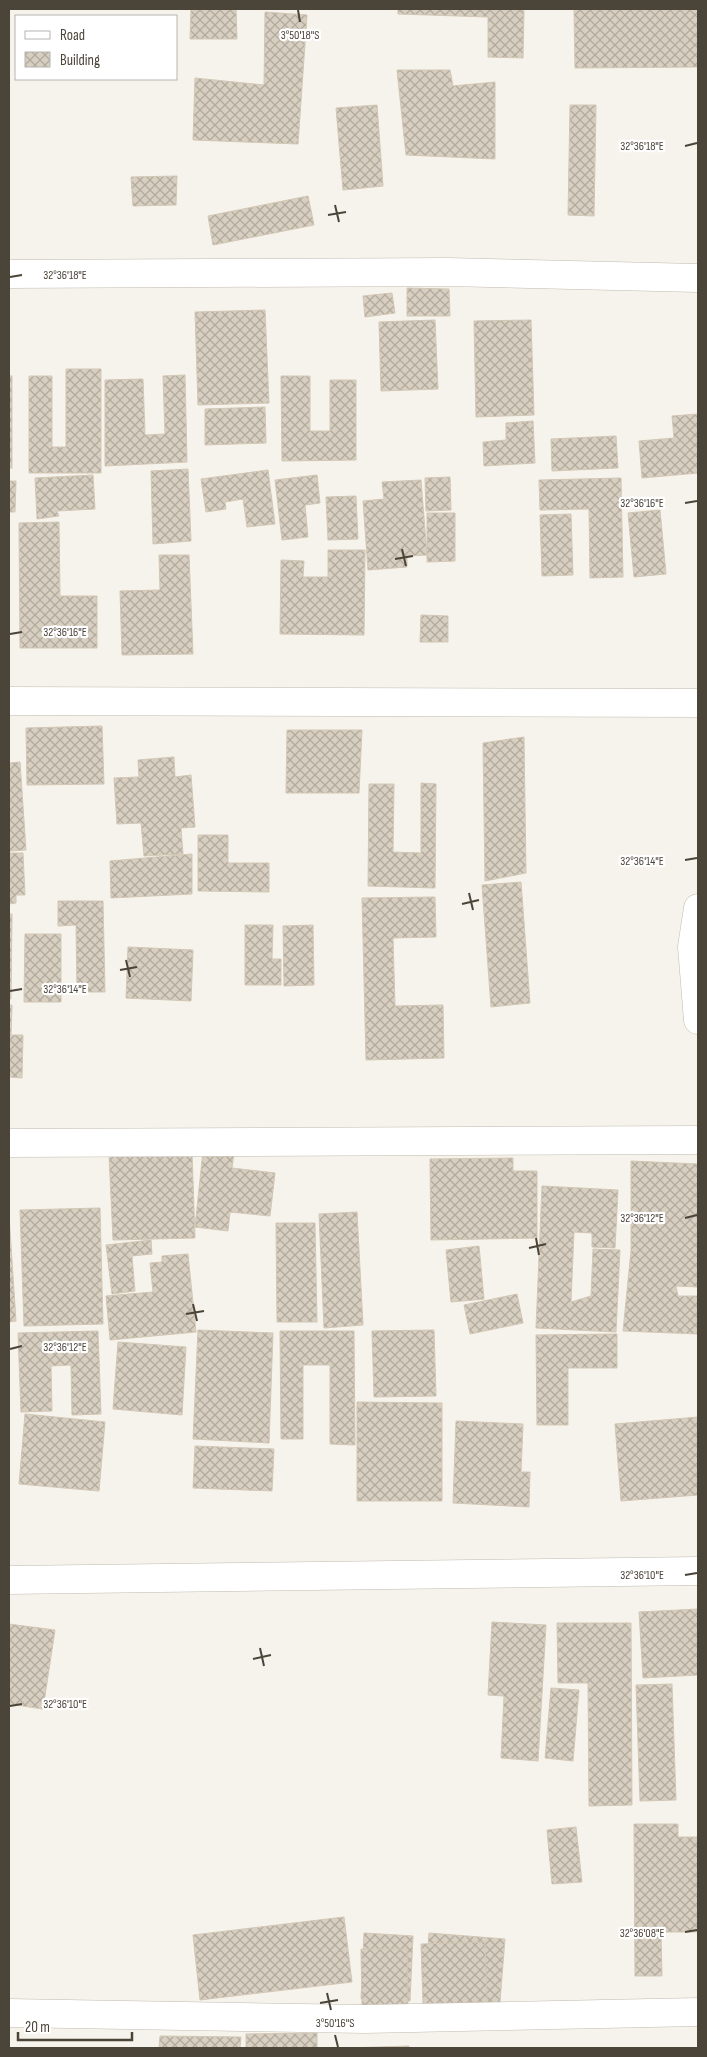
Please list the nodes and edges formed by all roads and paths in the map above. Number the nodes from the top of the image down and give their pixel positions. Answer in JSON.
{"nodes":[{"id":1,"x":9,"y":274,"type":"edge"},
{"id":2,"x":698,"y":278,"type":"edge"},
{"id":3,"x":9,"y":701,"type":"edge"},
{"id":4,"x":698,"y":703,"type":"edge"},
{"id":5,"x":698,"y":908,"type":"edge"},
{"id":6,"x":698,"y":1020,"type":"edge"},
{"id":7,"x":698,"y":1140,"type":"edge"},
{"id":8,"x":9,"y":1143,"type":"edge"},
{"id":9,"x":698,"y":1571,"type":"edge"},
{"id":10,"x":9,"y":1580,"type":"edge"},
{"id":11,"x":698,"y":2012,"type":"edge"},
{"id":12,"x":9,"y":2013,"type":"edge"}],
"edges":[{"from":1,"to":2,"type":"street"},
{"from":3,"to":4,"type":"street"},
{"from":5,"to":6,"type":"street"},
{"from":7,"to":8,"type":"street"},
{"from":9,"to":10,"type":"street"},
{"from":11,"to":12,"type":"street"}]}
